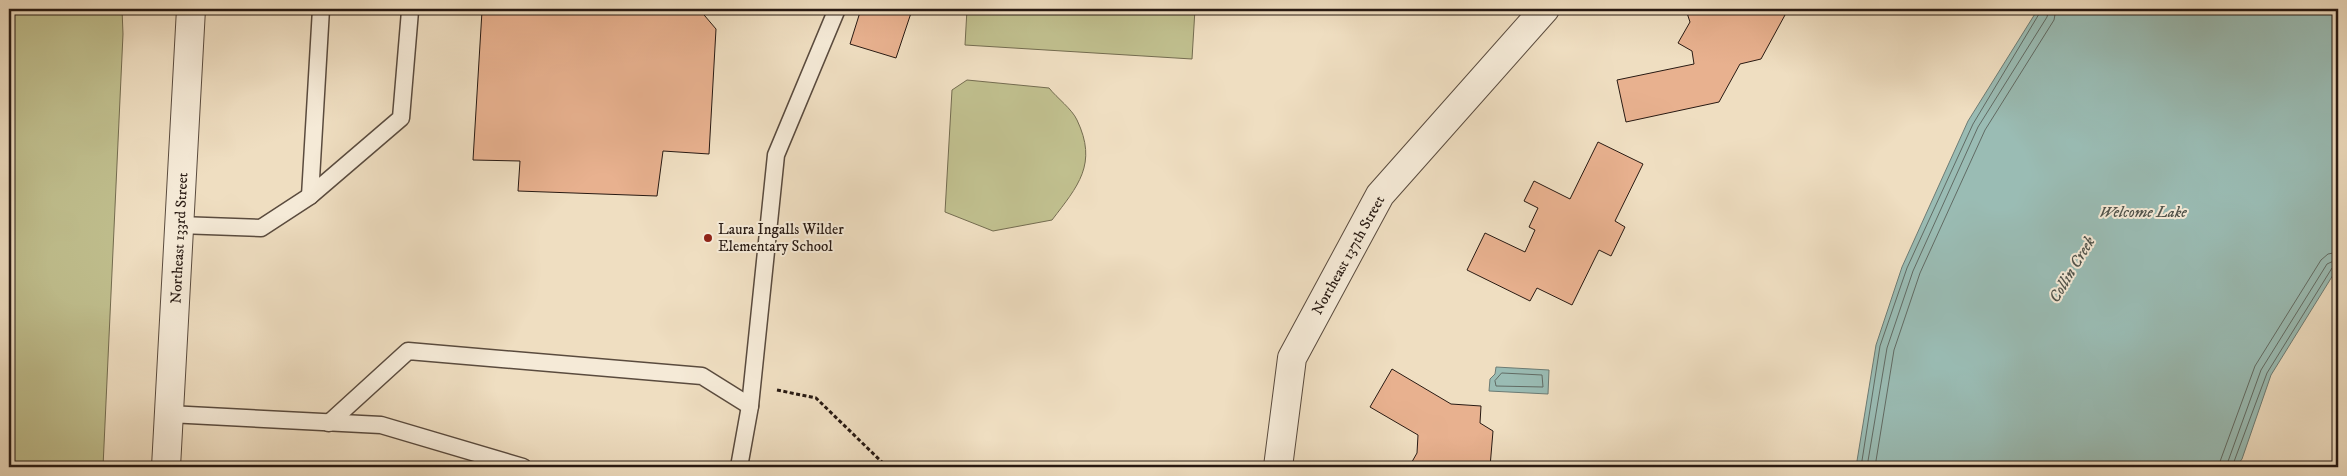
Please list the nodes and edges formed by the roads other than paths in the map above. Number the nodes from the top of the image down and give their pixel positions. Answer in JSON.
{"nodes":[{"id":1,"x":191,"y":9,"type":"edge"},
{"id":2,"x":321,"y":9,"type":"edge"},
{"id":3,"x":407,"y":9,"type":"edge"},
{"id":4,"x":837,"y":9,"type":"edge"},
{"id":5,"x":1545,"y":9,"type":"edge"},
{"id":6,"x":310,"y":196,"type":"junction"},
{"id":7,"x":179,"y":225,"type":"junction"},
{"id":8,"x":750,"y":406,"type":"junction"},
{"id":9,"x":169,"y":414,"type":"junction"},
{"id":10,"x":329,"y":423,"type":"junction"},
{"id":11,"x":166,"y":467,"type":"edge"},
{"id":12,"x":523,"y":467,"type":"edge"},
{"id":13,"x":739,"y":467,"type":"edge"},
{"id":14,"x":1278,"y":467,"type":"edge"}],
"edges":[{"from":1,"to":7,"type":"street","name":"Northeast 133rd Street"},
{"from":2,"to":6,"type":"lane"},
{"from":3,"to":6,"type":"lane"},
{"from":4,"to":8,"type":"lane"},
{"from":5,"to":14,"type":"street","name":"Northeast 137th Street"},
{"from":6,"to":7,"type":"lane"},
{"from":7,"to":9,"type":"street","name":"Northeast 133rd Street"},
{"from":8,"to":10,"type":"lane"},
{"from":8,"to":13,"type":"lane"},
{"from":9,"to":10,"type":"lane"},
{"from":9,"to":11,"type":"street","name":"Northeast 133rd Street"},
{"from":10,"to":12,"type":"lane"}]}
